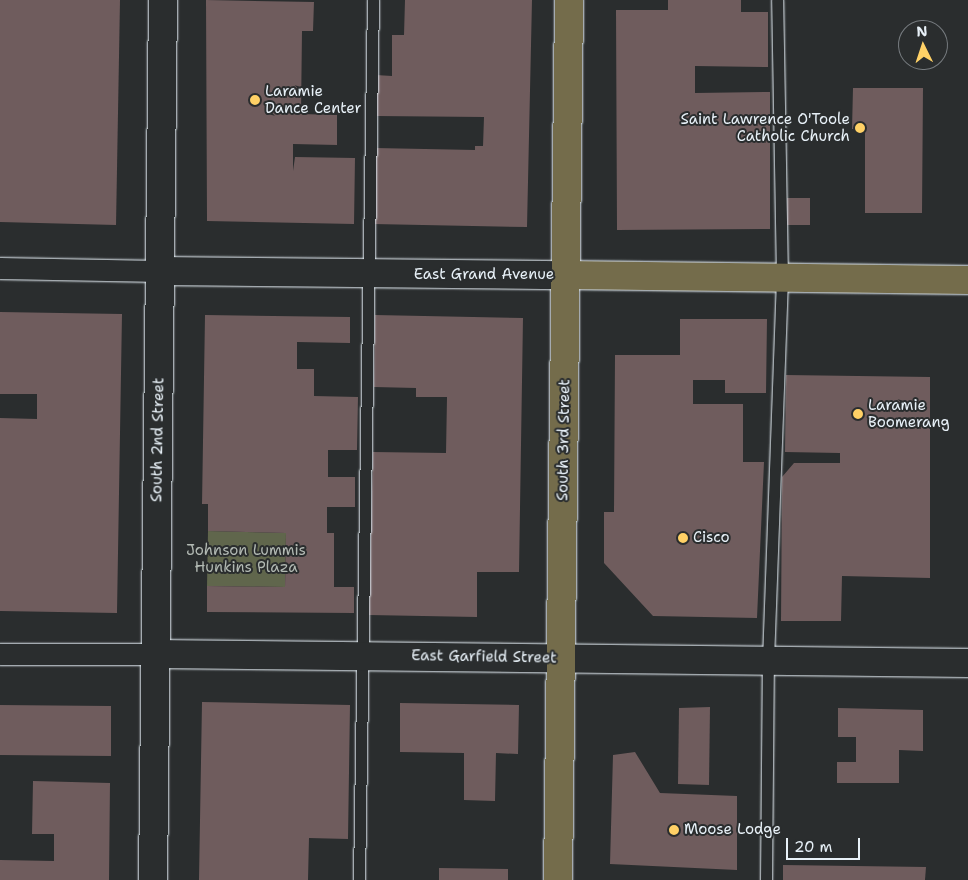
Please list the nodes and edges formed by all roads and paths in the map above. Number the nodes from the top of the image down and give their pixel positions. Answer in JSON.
{"nodes":[{"id":1,"x":163,"y":0,"type":"edge"},
{"id":2,"x":373,"y":0,"type":"edge"},
{"id":3,"x":569,"y":0,"type":"edge"},
{"id":4,"x":777,"y":0,"type":"edge"},
{"id":5,"x":0,"y":268,"type":"edge"},
{"id":6,"x":160,"y":271,"type":"junction"},
{"id":7,"x":367,"y":274,"type":"junction"},
{"id":8,"x":566,"y":275,"type":"junction"},
{"id":9,"x":782,"y":278,"type":"junction"},
{"id":10,"x":968,"y":280,"type":"edge"},
{"id":11,"x":0,"y":654,"type":"edge"},
{"id":12,"x":156,"y":654,"type":"junction"},
{"id":13,"x":362,"y":656,"type":"junction"},
{"id":14,"x":561,"y":658,"type":"junction"},
{"id":15,"x":768,"y":660,"type":"junction"},
{"id":16,"x":968,"y":663,"type":"edge"},
{"id":17,"x":153,"y":880,"type":"edge"},
{"id":18,"x":359,"y":880,"type":"edge"},
{"id":19,"x":558,"y":880,"type":"edge"},
{"id":20,"x":766,"y":880,"type":"edge"}],
"edges":[{"from":1,"to":6,"type":"street","name":"South 2nd Street"},
{"from":2,"to":7,"type":"lane"},
{"from":3,"to":8,"type":"main road","name":"South 3rd Street"},
{"from":4,"to":9,"type":"lane"},
{"from":5,"to":6,"type":"street","name":"East Grand Avenue"},
{"from":6,"to":7,"type":"street","name":"East Grand Avenue"},
{"from":6,"to":12,"type":"street","name":"South 2nd Street"},
{"from":7,"to":8,"type":"street","name":"East Grand Avenue"},
{"from":7,"to":13,"type":"lane"},
{"from":8,"to":9,"type":"main road","name":"East Grand Avenue"},
{"from":8,"to":14,"type":"main road","name":"South 3rd Street"},
{"from":9,"to":10,"type":"main road","name":"East Grand Avenue"},
{"from":9,"to":15,"type":"lane"},
{"from":11,"to":12,"type":"street","name":"East Garfield Street"},
{"from":12,"to":13,"type":"street","name":"East Garfield Street"},
{"from":12,"to":17,"type":"street","name":"South 2nd Street"},
{"from":13,"to":14,"type":"street","name":"East Garfield Street"},
{"from":13,"to":18,"type":"lane"},
{"from":14,"to":15,"type":"street","name":"East Garfield Street"},
{"from":14,"to":19,"type":"main road","name":"South 3rd Street"},
{"from":15,"to":16,"type":"street","name":"East Garfield Street"},
{"from":15,"to":20,"type":"lane"}]}
